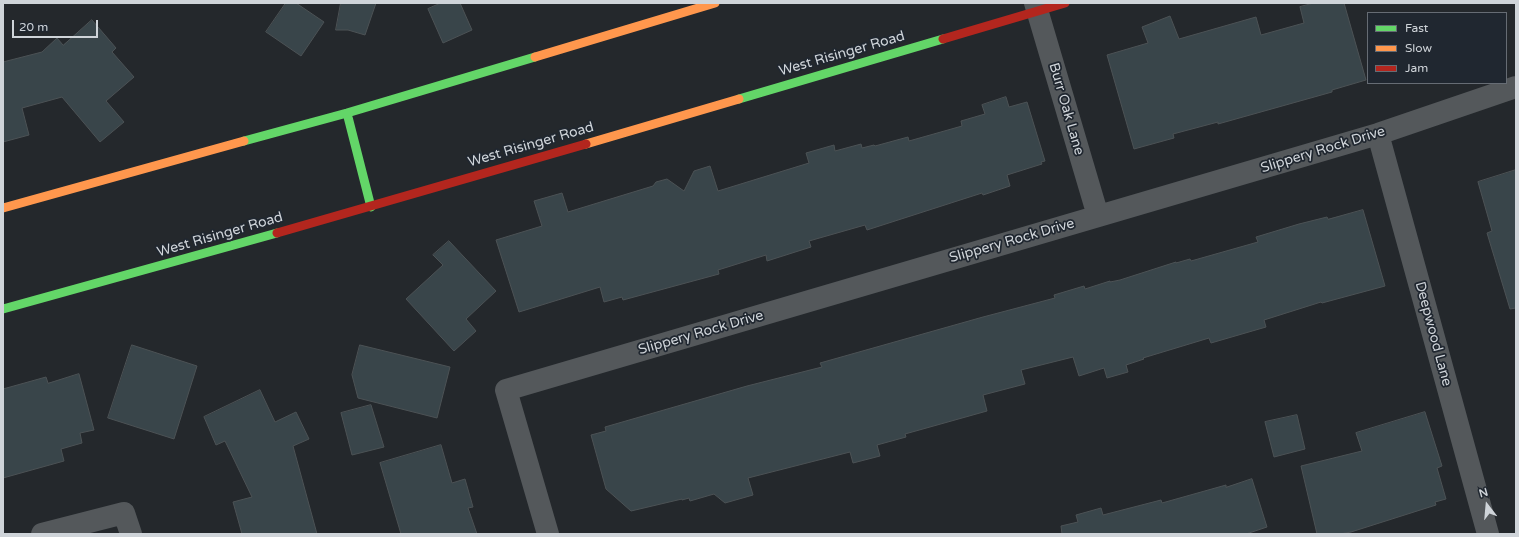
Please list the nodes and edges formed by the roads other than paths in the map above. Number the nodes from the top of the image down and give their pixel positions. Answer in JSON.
{"nodes":[{"id":1,"x":715,"y":3,"type":"edge"},
{"id":2,"x":1066,"y":3,"type":"edge"},
{"id":3,"x":1036,"y":7,"type":"edge"},
{"id":4,"x":1516,"y":87,"type":"edge"},
{"id":5,"x":347,"y":113,"type":"junction"},
{"id":6,"x":1378,"y":134,"type":"junction"},
{"id":7,"x":371,"y":207,"type":"junction"},
{"id":8,"x":3,"y":208,"type":"edge"},
{"id":9,"x":1098,"y":216,"type":"junction"},
{"id":10,"x":3,"y":309,"type":"edge"},
{"id":11,"x":42,"y":534,"type":"edge"},
{"id":12,"x":131,"y":534,"type":"edge"},
{"id":13,"x":548,"y":534,"type":"edge"},
{"id":14,"x":1488,"y":534,"type":"edge"}],
"edges":[{"from":1,"to":5,"type":"main road"},
{"from":2,"to":3,"type":"main road","name":"West Risinger Road"},
{"from":3,"to":7,"type":"main road","name":"West Risinger Road"},
{"from":3,"to":9,"type":"street","name":"Burr Oak Lane"},
{"from":4,"to":6,"type":"street","name":"Slippery Rock Drive"},
{"from":5,"to":7,"type":"main road"},
{"from":5,"to":8,"type":"main road"},
{"from":6,"to":9,"type":"street","name":"Slippery Rock Drive"},
{"from":6,"to":14,"type":"street","name":"Deepwood Lane"},
{"from":7,"to":10,"type":"main road","name":"West Risinger Road"},
{"from":9,"to":13,"type":"street","name":"Slippery Rock Drive"},
{"from":11,"to":12,"type":"street"}]}
